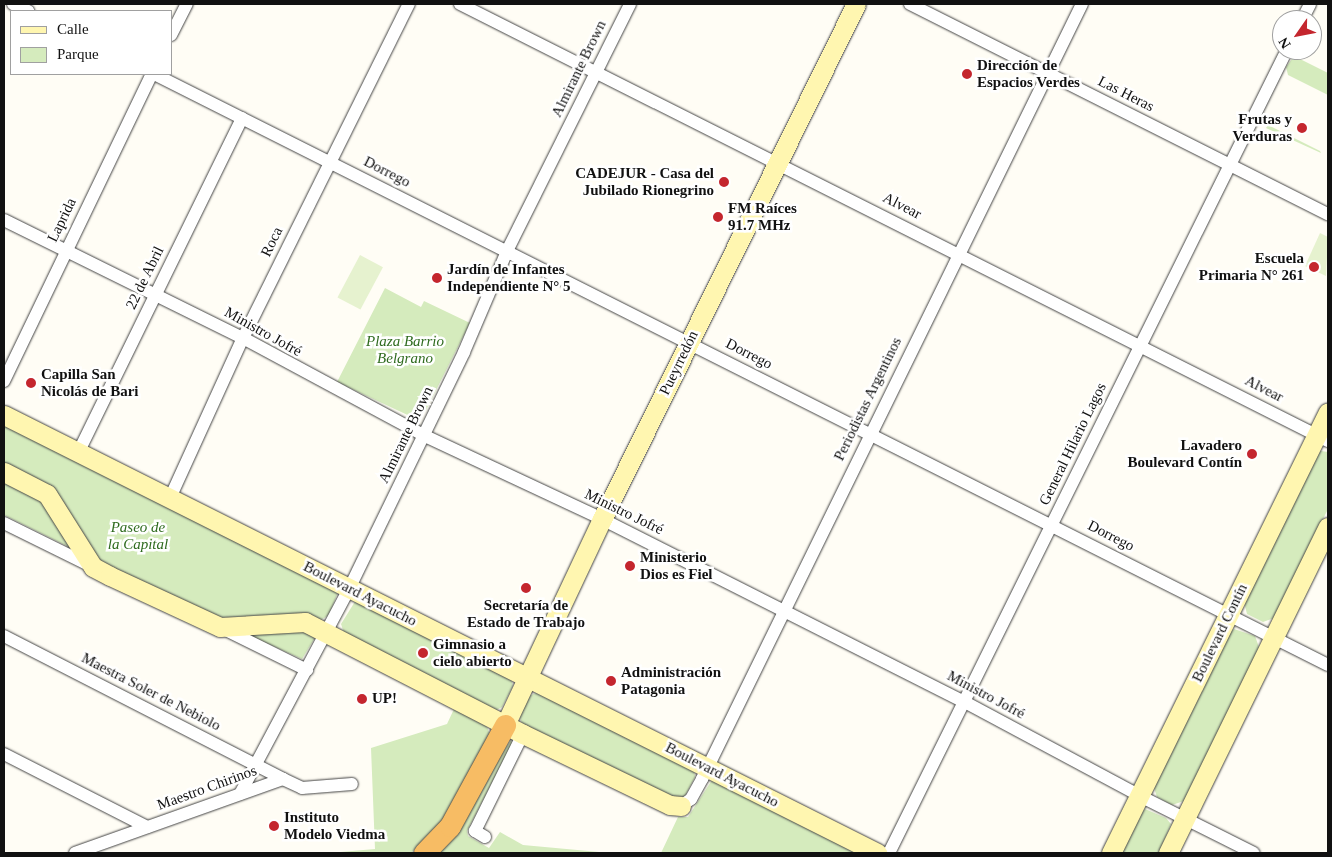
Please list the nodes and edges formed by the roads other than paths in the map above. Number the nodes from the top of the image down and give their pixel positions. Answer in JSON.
{"nodes":[{"id":1,"x":13,"y":4,"type":"edge"},
{"id":2,"x":187,"y":4,"type":"edge"},
{"id":3,"x":409,"y":4,"type":"edge"},
{"id":4,"x":460,"y":4,"type":"edge"},
{"id":5,"x":630,"y":4,"type":"edge"},
{"id":6,"x":856,"y":4,"type":"edge"},
{"id":7,"x":910,"y":4,"type":"edge"},
{"id":8,"x":1082,"y":4,"type":"edge"},
{"id":9,"x":26,"y":10,"type":"edge"},
{"id":10,"x":172,"y":33,"type":"edge"},
{"id":11,"x":1282,"y":60,"type":"edge"},
{"id":12,"x":596,"y":72,"type":"junction"},
{"id":13,"x":1048,"y":73,"type":"junction"},
{"id":14,"x":152,"y":75,"type":"edge"},
{"id":15,"x":155,"y":75,"type":"edge"},
{"id":16,"x":242,"y":118,"type":"junction"},
{"id":17,"x":330,"y":162,"type":"junction"},
{"id":18,"x":778,"y":162,"type":"junction"},
{"id":19,"x":1230,"y":164,"type":"junction"},
{"id":20,"x":1328,"y":214,"type":"edge"},
{"id":21,"x":4,"y":220,"type":"edge"},
{"id":22,"x":65,"y":249,"type":"junction"},
{"id":23,"x":507,"y":251,"type":"junction"},
{"id":24,"x":959,"y":253,"type":"junction"},
{"id":25,"x":154,"y":294,"type":"junction"},
{"id":26,"x":243,"y":338,"type":"junction"},
{"id":27,"x":690,"y":342,"type":"junction"},
{"id":28,"x":1140,"y":344,"type":"junction"},
{"id":29,"x":4,"y":381,"type":"edge"},
{"id":30,"x":1328,"y":412,"type":"edge"},
{"id":31,"x":4,"y":415,"type":"edge"},
{"id":32,"x":870,"y":433,"type":"junction"},
{"id":33,"x":423,"y":435,"type":"junction"},
{"id":34,"x":1323,"y":438,"type":"edge"},
{"id":35,"x":78,"y":453,"type":"junction"},
{"id":36,"x":4,"y":472,"type":"edge"},
{"id":37,"x":170,"y":498,"type":"junction"},
{"id":38,"x":602,"y":519,"type":"junction"},
{"id":39,"x":4,"y":522,"type":"edge"},
{"id":40,"x":1051,"y":524,"type":"junction"},
{"id":41,"x":1328,"y":527,"type":"edge"},
{"id":42,"x":93,"y":567,"type":"junction"},
{"id":43,"x":349,"y":589,"type":"junction"},
{"id":44,"x":782,"y":610,"type":"junction"},
{"id":45,"x":1230,"y":614,"type":"junction"},
{"id":46,"x":220,"y":627,"type":"junction"},
{"id":47,"x":327,"y":633,"type":"junction"},
{"id":48,"x":4,"y":636,"type":"edge"},
{"id":49,"x":1275,"y":638,"type":"junction"},
{"id":50,"x":1328,"y":665,"type":"edge"},
{"id":51,"x":308,"y":670,"type":"junction"},
{"id":52,"x":528,"y":678,"type":"junction"},
{"id":53,"x":963,"y":701,"type":"junction"},
{"id":54,"x":514,"y":729,"type":"junction"},
{"id":55,"x":4,"y":754,"type":"edge"},
{"id":56,"x":257,"y":764,"type":"junction"},
{"id":57,"x":707,"y":768,"type":"junction"},
{"id":58,"x":283,"y":778,"type":"junction"},
{"id":59,"x":352,"y":784,"type":"dead end"},
{"id":60,"x":240,"y":794,"type":"junction"},
{"id":61,"x":1140,"y":796,"type":"junction"},
{"id":62,"x":681,"y":806,"type":"joint"},
{"id":63,"x":1185,"y":819,"type":"junction"},
{"id":64,"x":147,"y":827,"type":"junction"},
{"id":65,"x":485,"y":837,"type":"dead end"},
{"id":66,"x":75,"y":853,"type":"edge"},
{"id":67,"x":424,"y":853,"type":"edge"},
{"id":68,"x":878,"y":853,"type":"edge"},
{"id":69,"x":889,"y":853,"type":"edge"},
{"id":70,"x":1111,"y":853,"type":"edge"},
{"id":71,"x":1168,"y":853,"type":"edge"},
{"id":72,"x":1254,"y":853,"type":"edge"}],
"edges":[{"from":1,"to":9,"type":"street"},
{"from":2,"to":10,"type":"street"},
{"from":3,"to":17,"type":"street","name":"Roca"},
{"from":4,"to":12,"type":"street","name":"Alvear"},
{"from":5,"to":12,"type":"street","name":"Almirante Brown"},
{"from":6,"to":18,"type":"main road","name":"Pueyrredón"},
{"from":7,"to":13,"type":"street","name":"Las Heras"},
{"from":8,"to":13,"type":"street","name":"Periodistas Argentinos"},
{"from":11,"to":19,"type":"street","name":"General Hilario Lagos"},
{"from":12,"to":18,"type":"street","name":"Alvear"},
{"from":12,"to":23,"type":"street","name":"Almirante Brown"},
{"from":13,"to":19,"type":"street","name":"Las Heras"},
{"from":13,"to":24,"type":"street","name":"Periodistas Argentinos"},
{"from":14,"to":22,"type":"street","name":"Laprida"},
{"from":15,"to":16,"type":"street","name":"Dorrego"},
{"from":16,"to":17,"type":"street","name":"Dorrego"},
{"from":16,"to":25,"type":"street","name":"22 de Abril"},
{"from":17,"to":23,"type":"street","name":"Dorrego"},
{"from":17,"to":26,"type":"street","name":"Roca"},
{"from":18,"to":24,"type":"street","name":"Alvear"},
{"from":18,"to":27,"type":"main road","name":"Pueyrredón"},
{"from":19,"to":20,"type":"street","name":"Las Heras"},
{"from":19,"to":28,"type":"street","name":"General Hilario Lagos"},
{"from":21,"to":22,"type":"street","name":"Ministro Jofré"},
{"from":22,"to":25,"type":"street","name":"Ministro Jofré"},
{"from":22,"to":29,"type":"street","name":"Laprida"},
{"from":23,"to":27,"type":"street","name":"Dorrego"},
{"from":23,"to":33,"type":"street","name":"Almirante Brown"},
{"from":24,"to":28,"type":"street","name":"Alvear"},
{"from":24,"to":32,"type":"street","name":"Periodistas Argentinos"},
{"from":25,"to":26,"type":"street","name":"Ministro Jofré"},
{"from":25,"to":35,"type":"street","name":"22 de Abril"},
{"from":26,"to":33,"type":"street","name":"Ministro Jofré"},
{"from":26,"to":37,"type":"street","name":"Roca"},
{"from":27,"to":32,"type":"street","name":"Dorrego"},
{"from":27,"to":38,"type":"main road","name":"Pueyrredón"},
{"from":28,"to":34,"type":"street","name":"Alvear"},
{"from":28,"to":40,"type":"street","name":"General Hilario Lagos"},
{"from":30,"to":34,"type":"main road","name":"Boulevard Contín"},
{"from":31,"to":35,"type":"main road","name":"Boulevard Ayacucho"},
{"from":32,"to":40,"type":"street","name":"Dorrego"},
{"from":32,"to":44,"type":"street","name":"Periodistas Argentinos"},
{"from":33,"to":38,"type":"street","name":"Ministro Jofré"},
{"from":33,"to":43,"type":"street","name":"Almirante Brown"},
{"from":34,"to":45,"type":"main road","name":"Boulevard Contín"},
{"from":35,"to":37,"type":"main road","name":"Boulevard Ayacucho"},
{"from":36,"to":42,"type":"main road"},
{"from":37,"to":43,"type":"main road","name":"Boulevard Ayacucho"},
{"from":38,"to":44,"type":"street","name":"Ministro Jofré"},
{"from":38,"to":52,"type":"main road","name":"Pueyrredón"},
{"from":39,"to":42,"type":"street"},
{"from":40,"to":45,"type":"street","name":"Dorrego"},
{"from":40,"to":53,"type":"street","name":"General Hilario Lagos"},
{"from":41,"to":49,"type":"main road"},
{"from":42,"to":46,"type":"main road"},
{"from":43,"to":47,"type":"street","name":"Almirante Brown"},
{"from":43,"to":52,"type":"main road","name":"Boulevard Ayacucho"},
{"from":44,"to":53,"type":"street","name":"Ministro Jofré"},
{"from":44,"to":57,"type":"street","name":"Periodistas Argentinos"},
{"from":45,"to":49,"type":"street","name":"Dorrego"},
{"from":45,"to":61,"type":"main road","name":"Boulevard Contín"},
{"from":46,"to":47,"type":"main road"},
{"from":46,"to":51,"type":"street"},
{"from":47,"to":51,"type":"street","name":"Almirante Brown"},
{"from":47,"to":54,"type":"main road"},
{"from":48,"to":56,"type":"street","name":"Maestra Soler de Nebiolo"},
{"from":49,"to":50,"type":"street","name":"Dorrego"},
{"from":49,"to":63,"type":"main road"},
{"from":51,"to":56,"type":"street","name":"Almirante Brown"},
{"from":52,"to":54,"type":"main road","name":"Pueyrredón"},
{"from":52,"to":57,"type":"main road","name":"Boulevard Ayacucho"},
{"from":53,"to":61,"type":"street","name":"Ministro Jofré"},
{"from":53,"to":69,"type":"street","name":"General Hilario Lagos"},
{"from":54,"to":62,"type":"main road"},
{"from":54,"to":65,"type":"street"},
{"from":54,"to":67,"type":"highway"},
{"from":55,"to":64,"type":"street"},
{"from":56,"to":58,"type":"street","name":"Maestra Soler de Nebiolo"},
{"from":56,"to":60,"type":"street","name":"Almirante Brown"},
{"from":57,"to":62,"type":"street","name":"Periodistas Argentinos"},
{"from":57,"to":68,"type":"main road","name":"Boulevard Ayacucho"},
{"from":58,"to":59,"type":"street"},
{"from":58,"to":60,"type":"street","name":"Maestro Chirinos"},
{"from":60,"to":64,"type":"street","name":"Maestro Chirinos"},
{"from":61,"to":63,"type":"street","name":"Ministro Jofré"},
{"from":61,"to":70,"type":"main road","name":"Boulevard Contín"},
{"from":63,"to":71,"type":"main road"},
{"from":63,"to":72,"type":"street","name":"Ministro Jofré"},
{"from":64,"to":66,"type":"street","name":"Maestro Chirinos"}]}
